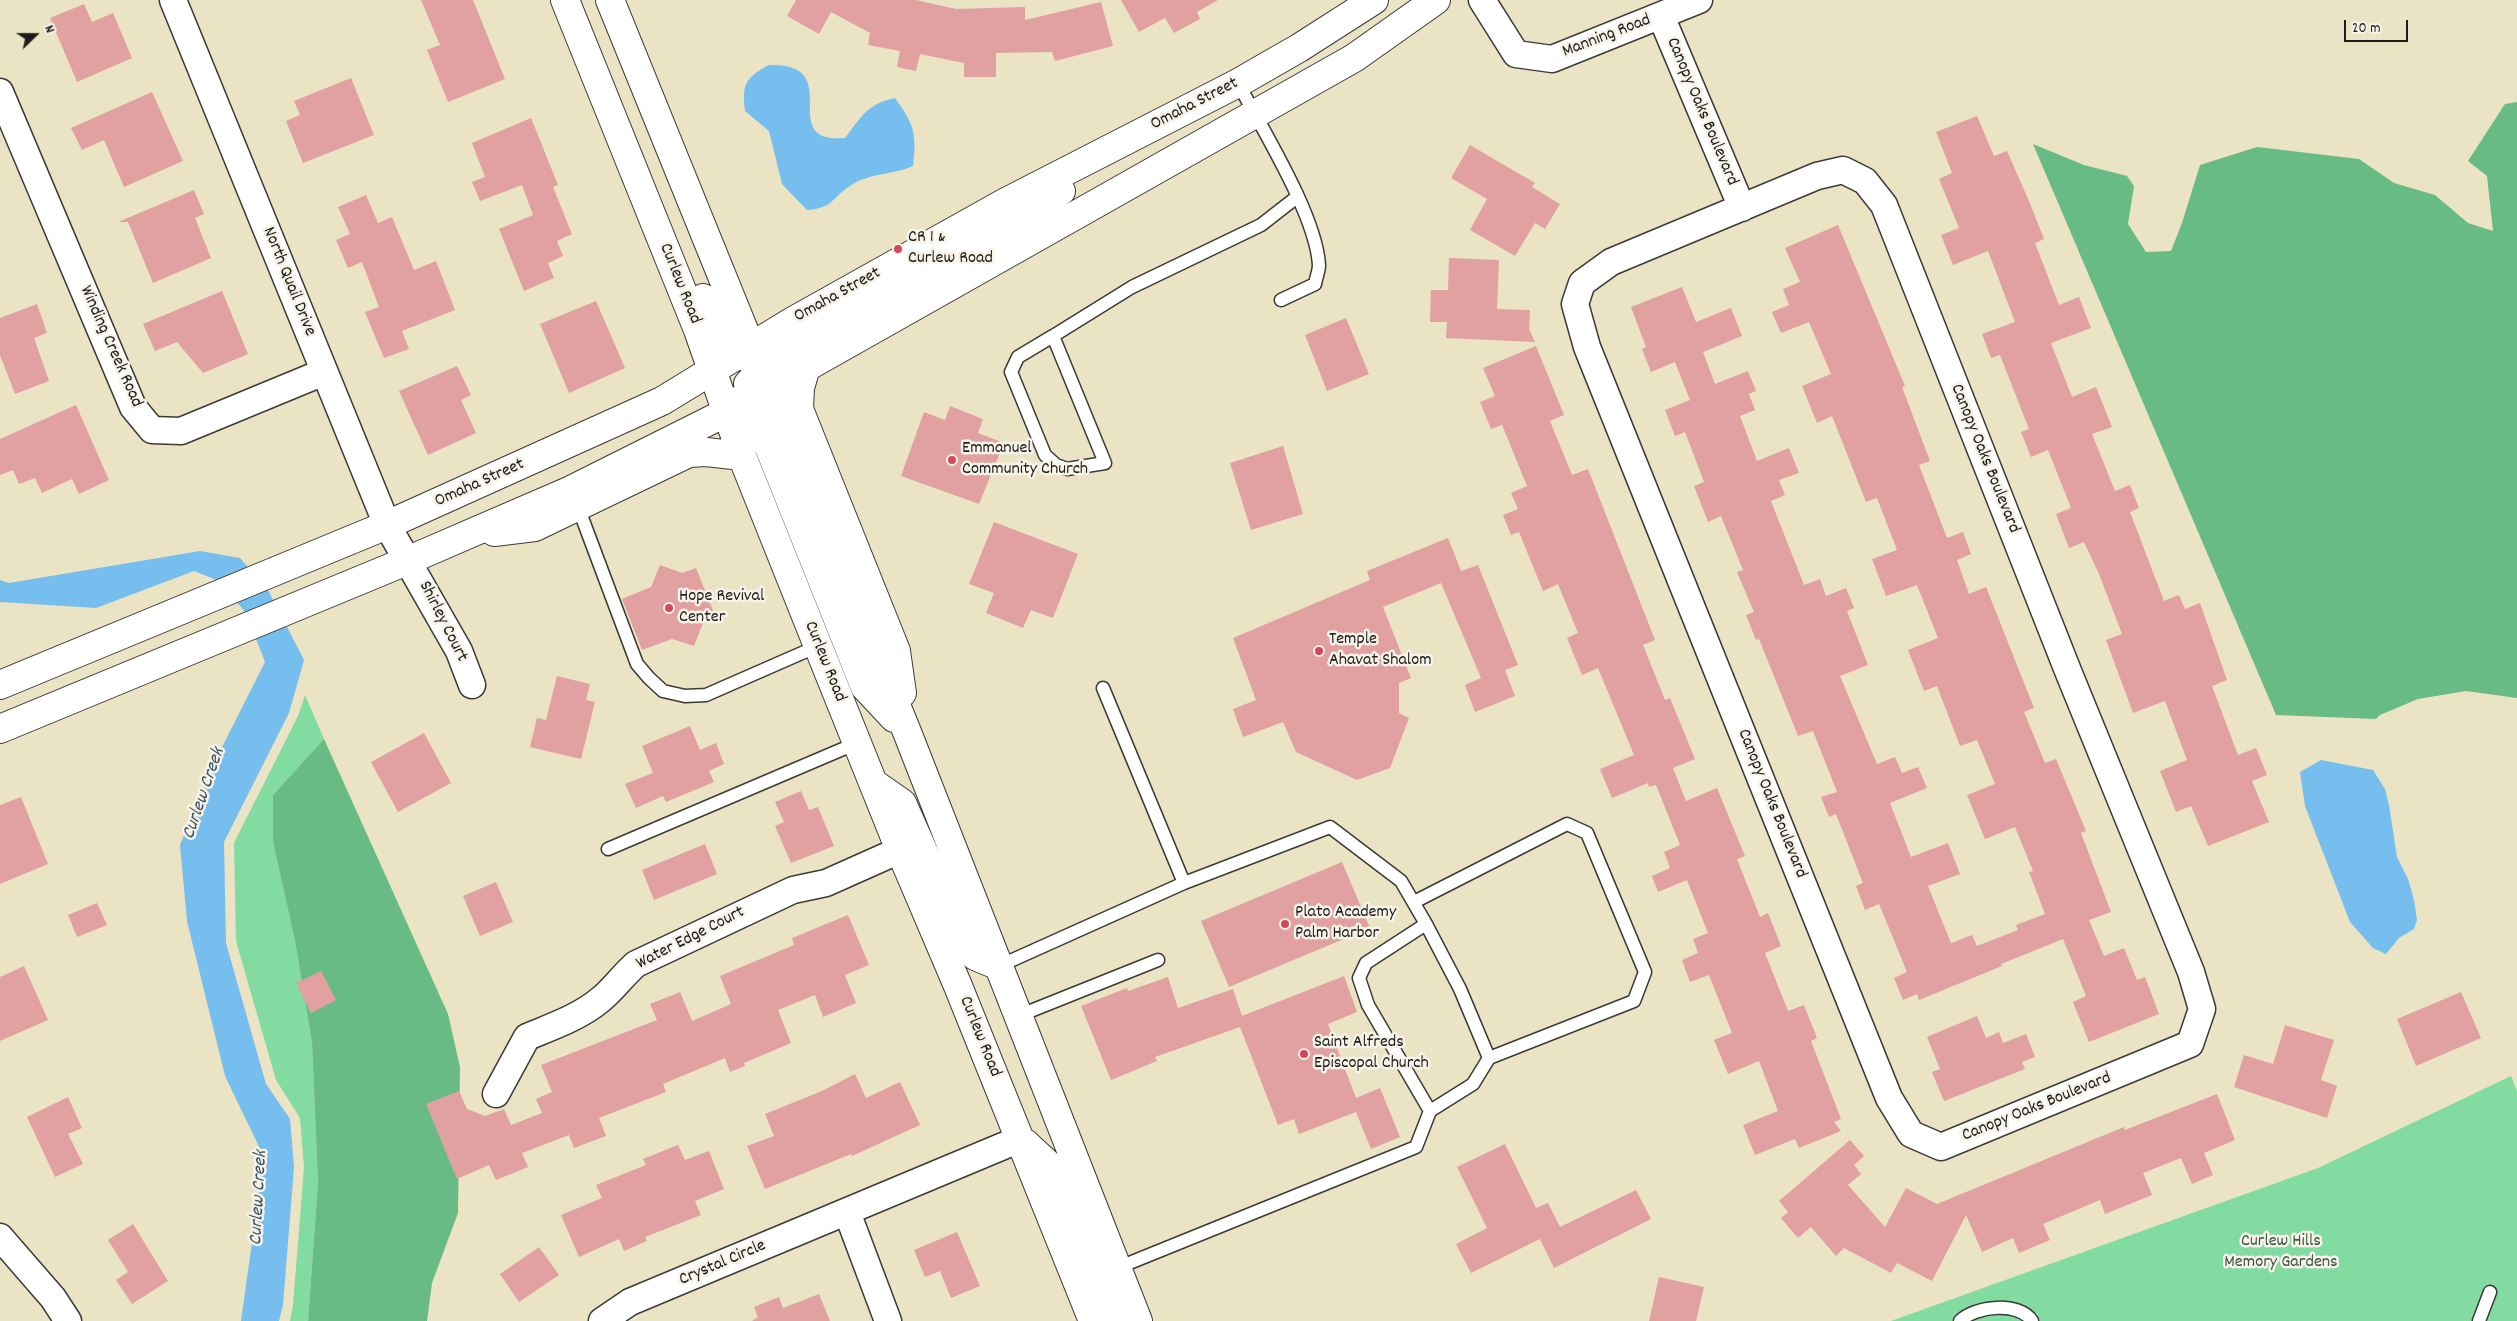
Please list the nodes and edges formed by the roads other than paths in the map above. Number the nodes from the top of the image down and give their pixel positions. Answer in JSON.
{"nodes":[{"id":1,"x":173,"y":0,"type":"edge"},
{"id":2,"x":565,"y":0,"type":"edge"},
{"id":3,"x":583,"y":0,"type":"edge"},
{"id":4,"x":610,"y":0,"type":"edge"},
{"id":5,"x":1374,"y":0,"type":"edge"},
{"id":6,"x":1436,"y":0,"type":"edge"},
{"id":7,"x":1482,"y":0,"type":"edge"},
{"id":8,"x":1699,"y":0,"type":"edge"},
{"id":9,"x":1661,"y":16,"type":"junction"},
{"id":10,"x":1238,"y":83,"type":"junction"},
{"id":11,"x":0,"y":92,"type":"edge"},
{"id":12,"x":1254,"y":114,"type":"junction"},
{"id":13,"x":1297,"y":197,"type":"junction"},
{"id":14,"x":1742,"y":208,"type":"junction"},
{"id":15,"x":1281,"y":300,"type":"dead end"},
{"id":16,"x":1053,"y":336,"type":"junction"},
{"id":17,"x":806,"y":367,"type":"junction"},
{"id":18,"x":324,"y":372,"type":"junction"},
{"id":19,"x":738,"y":376,"type":"junction"},
{"id":20,"x":742,"y":456,"type":"junction"},
{"id":21,"x":578,"y":507,"type":"junction"},
{"id":22,"x":388,"y":525,"type":"junction"},
{"id":23,"x":466,"y":535,"type":"junction"},
{"id":24,"x":409,"y":560,"type":"junction"},
{"id":25,"x":818,"y":646,"type":"junction"},
{"id":26,"x":0,"y":685,"type":"edge"},
{"id":27,"x":472,"y":685,"type":"dead end"},
{"id":28,"x":1103,"y":688,"type":"dead end"},
{"id":29,"x":0,"y":729,"type":"edge"},
{"id":30,"x":907,"y":732,"type":"junction"},
{"id":31,"x":857,"y":743,"type":"junction"},
{"id":32,"x":873,"y":783,"type":"junction"},
{"id":33,"x":608,"y":849,"type":"dead end"},
{"id":34,"x":900,"y":850,"type":"junction"},
{"id":35,"x":1184,"y":883,"type":"junction"},
{"id":36,"x":1414,"y":902,"type":"junction"},
{"id":37,"x":1426,"y":924,"type":"junction"},
{"id":38,"x":1158,"y":960,"type":"dead end"},
{"id":39,"x":998,"y":966,"type":"junction"},
{"id":40,"x":1018,"y":1016,"type":"junction"},
{"id":41,"x":1489,"y":1058,"type":"junction"},
{"id":42,"x":496,"y":1094,"type":"dead end"},
{"id":43,"x":1430,"y":1111,"type":"junction"},
{"id":44,"x":1020,"y":1139,"type":"junction"},
{"id":45,"x":847,"y":1212,"type":"junction"},
{"id":46,"x":0,"y":1237,"type":"edge"},
{"id":47,"x":1117,"y":1268,"type":"junction"},
{"id":48,"x":2490,"y":1292,"type":"dead end"},
{"id":49,"x":68,"y":1321,"type":"edge"},
{"id":50,"x":602,"y":1321,"type":"edge"},
{"id":51,"x":888,"y":1321,"type":"edge"},
{"id":52,"x":1093,"y":1321,"type":"edge"},
{"id":53,"x":1119,"y":1321,"type":"edge"},
{"id":54,"x":1138,"y":1321,"type":"edge"},
{"id":55,"x":1960,"y":1321,"type":"edge"},
{"id":56,"x":2032,"y":1321,"type":"edge"},
{"id":57,"x":2479,"y":1321,"type":"edge"}],
"edges":[{"from":1,"to":18,"type":"street","name":"North Quail Drive"},
{"from":2,"to":19,"type":"main road","name":"Curlew Road"},
{"from":3,"to":19,"type":"main road"},
{"from":4,"to":19,"type":"main road","name":"Curlew Road"},
{"from":5,"to":10,"type":"main road","name":"Omaha Street"},
{"from":6,"to":12,"type":"main road","name":"Omaha Street"},
{"from":7,"to":9,"type":"street","name":"Manning Road"},
{"from":8,"to":9,"type":"street","name":"Manning Road"},
{"from":9,"to":14,"type":"street","name":"Canopy Oaks Boulevard"},
{"from":10,"to":12,"type":"lane"},
{"from":10,"to":19,"type":"main road","name":"Omaha Street"},
{"from":11,"to":18,"type":"street","name":"Winding Creek Road"},
{"from":12,"to":13,"type":"lane"},
{"from":12,"to":17,"type":"main road","name":"Omaha Street"},
{"from":13,"to":15,"type":"lane"},
{"from":13,"to":16,"type":"lane"},
{"from":14,"to":14,"type":"street","name":"Canopy Oaks Boulevard"},
{"from":16,"to":16,"type":"lane"},
{"from":17,"to":19,"type":"main road","name":"Omaha Street"},
{"from":17,"to":30,"type":"main road"},
{"from":18,"to":22,"type":"street","name":"North Quail Drive"},
{"from":19,"to":20,"type":"main road","name":"Curlew Road"},
{"from":19,"to":22,"type":"main road","name":"Omaha Street"},
{"from":19,"to":23,"type":"main road","name":"Omaha Street"},
{"from":19,"to":30,"type":"main road","name":"Curlew Road"},
{"from":20,"to":21,"type":"main road"},
{"from":20,"to":25,"type":"main road","name":"Curlew Road"},
{"from":21,"to":23,"type":"main road"},
{"from":21,"to":25,"type":"lane"},
{"from":22,"to":24,"type":"street","name":"North Quail Drive"},
{"from":22,"to":26,"type":"main road","name":"Omaha Street"},
{"from":23,"to":24,"type":"main road","name":"Omaha Street"},
{"from":24,"to":27,"type":"street","name":"Shirley Court"},
{"from":24,"to":29,"type":"main road","name":"Omaha Street"},
{"from":25,"to":31,"type":"main road","name":"Curlew Road"},
{"from":28,"to":35,"type":"lane"},
{"from":30,"to":39,"type":"main road","name":"Curlew Road"},
{"from":31,"to":32,"type":"main road","name":"Curlew Road"},
{"from":31,"to":33,"type":"lane"},
{"from":32,"to":34,"type":"main road","name":"Curlew Road"},
{"from":32,"to":39,"type":"main road"},
{"from":34,"to":42,"type":"street","name":"Water Edge Court"},
{"from":34,"to":44,"type":"main road","name":"Curlew Road"},
{"from":35,"to":36,"type":"lane"},
{"from":35,"to":39,"type":"lane"},
{"from":36,"to":37,"type":"lane"},
{"from":36,"to":41,"type":"lane"},
{"from":37,"to":41,"type":"lane"},
{"from":37,"to":43,"type":"lane"},
{"from":38,"to":40,"type":"lane"},
{"from":39,"to":40,"type":"main road","name":"Curlew Road"},
{"from":40,"to":47,"type":"main road","name":"Curlew Road"},
{"from":41,"to":43,"type":"lane"},
{"from":43,"to":47,"type":"lane"},
{"from":44,"to":45,"type":"street","name":"Crystal Circle"},
{"from":44,"to":52,"type":"main road","name":"Curlew Road"},
{"from":44,"to":53,"type":"main road"},
{"from":45,"to":50,"type":"street","name":"Crystal Circle"},
{"from":45,"to":51,"type":"street"},
{"from":46,"to":49,"type":"street"},
{"from":47,"to":54,"type":"main road","name":"Curlew Road"},
{"from":48,"to":57,"type":"lane"},
{"from":55,"to":56,"type":"lane"}]}
